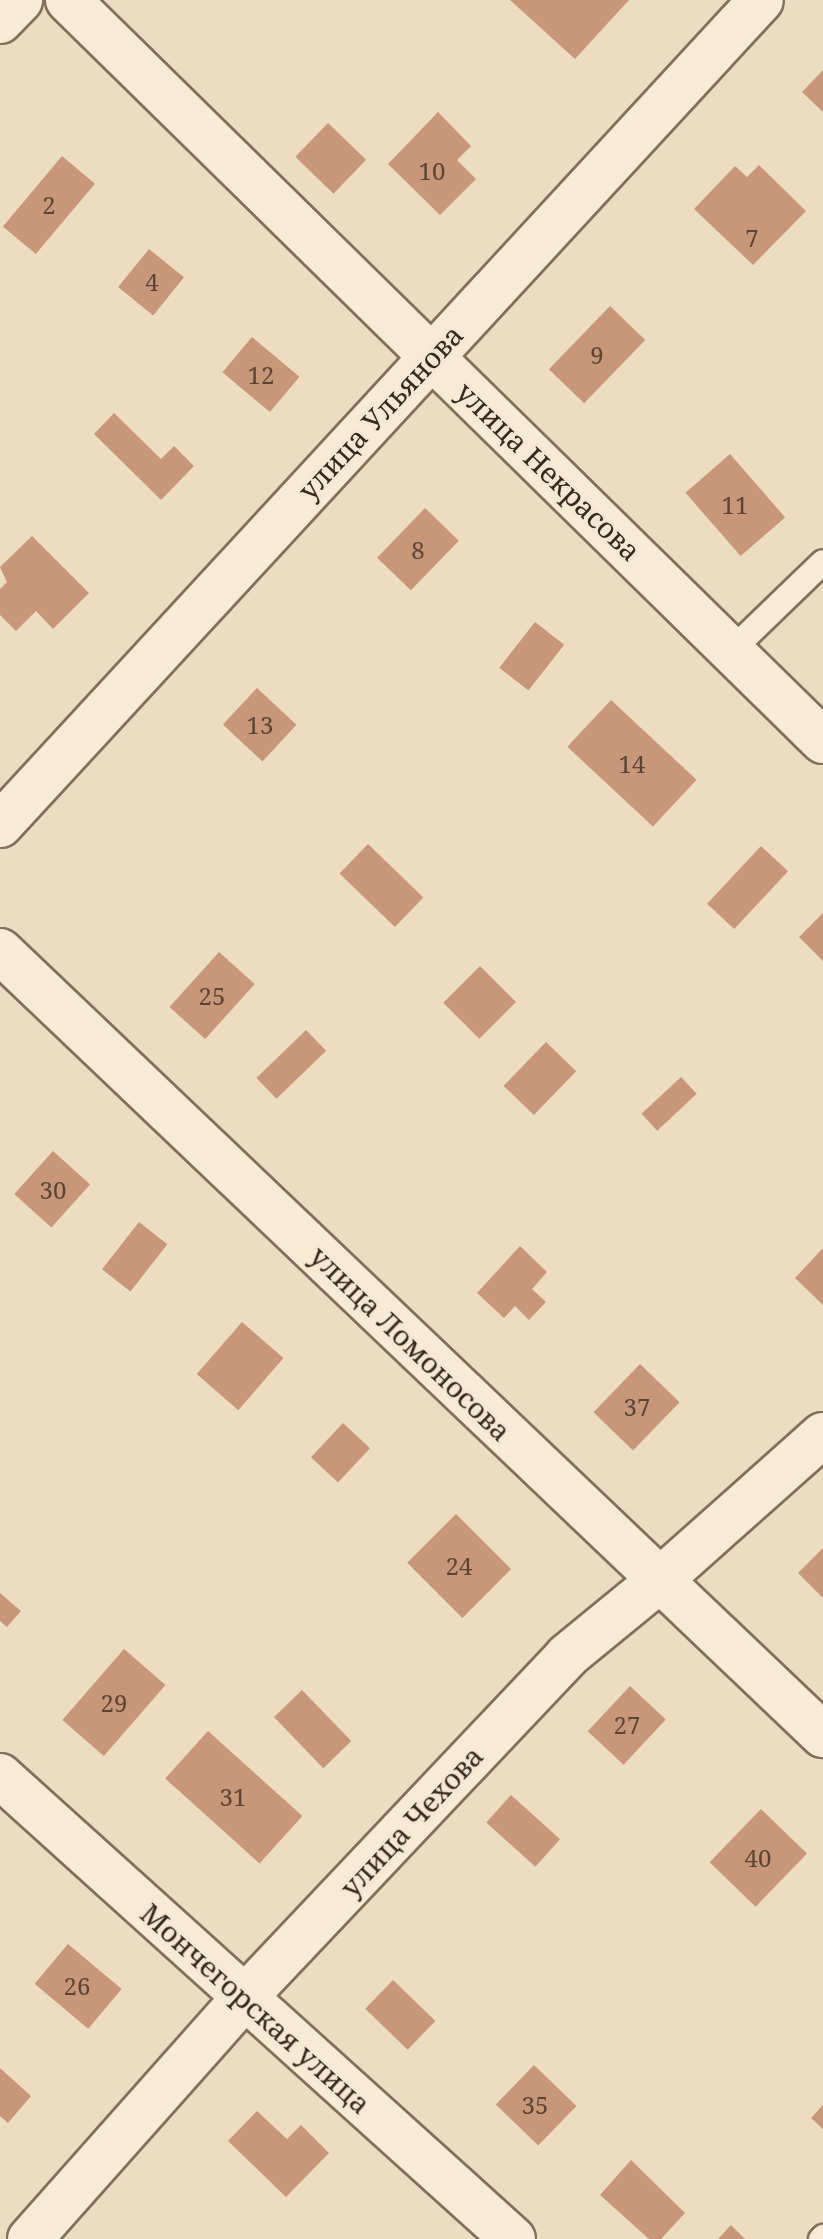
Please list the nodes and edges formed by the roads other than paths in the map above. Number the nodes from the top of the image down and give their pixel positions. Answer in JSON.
{"nodes":[{"id":1,"x":20,"y":0,"type":"edge"},
{"id":2,"x":68,"y":0,"type":"edge"},
{"id":3,"x":761,"y":0,"type":"edge"},
{"id":4,"x":0,"y":21,"type":"edge"},
{"id":5,"x":431,"y":358,"type":"junction"},
{"id":6,"x":823,"y":562,"type":"edge"},
{"id":7,"x":733,"y":649,"type":"junction"},
{"id":8,"x":823,"y":741,"type":"edge"},
{"id":9,"x":0,"y":825,"type":"edge"},
{"id":10,"x":0,"y":951,"type":"edge"},
{"id":11,"x":823,"y":1435,"type":"edge"},
{"id":12,"x":660,"y":1580,"type":"junction"},
{"id":13,"x":823,"y":1735,"type":"edge"},
{"id":14,"x":0,"y":1776,"type":"edge"},
{"id":15,"x":244,"y":1998,"type":"junction"},
{"id":16,"x":30,"y":2239,"type":"edge"},
{"id":17,"x":513,"y":2239,"type":"edge"}],
"edges":[{"from":1,"to":4,"type":"street"},
{"from":2,"to":5,"type":"street","name":"улица Некрасова"},
{"from":3,"to":5,"type":"street","name":"улица Ульянова"},
{"from":5,"to":7,"type":"street","name":"улица Некрасова"},
{"from":5,"to":9,"type":"street","name":"улица Ульянова"},
{"from":6,"to":7,"type":"lane"},
{"from":7,"to":8,"type":"street","name":"улица Некрасова"},
{"from":10,"to":12,"type":"street","name":"улица Ломоносова"},
{"from":11,"to":12,"type":"street","name":"улица Чехова"},
{"from":12,"to":13,"type":"street","name":"улица Ломоносова"},
{"from":12,"to":15,"type":"street","name":"улица Чехова"},
{"from":14,"to":15,"type":"street","name":"Мончегорская улица"},
{"from":15,"to":16,"type":"street","name":"улица Чехова"},
{"from":15,"to":17,"type":"street","name":"Мончегорская улица"}]}
